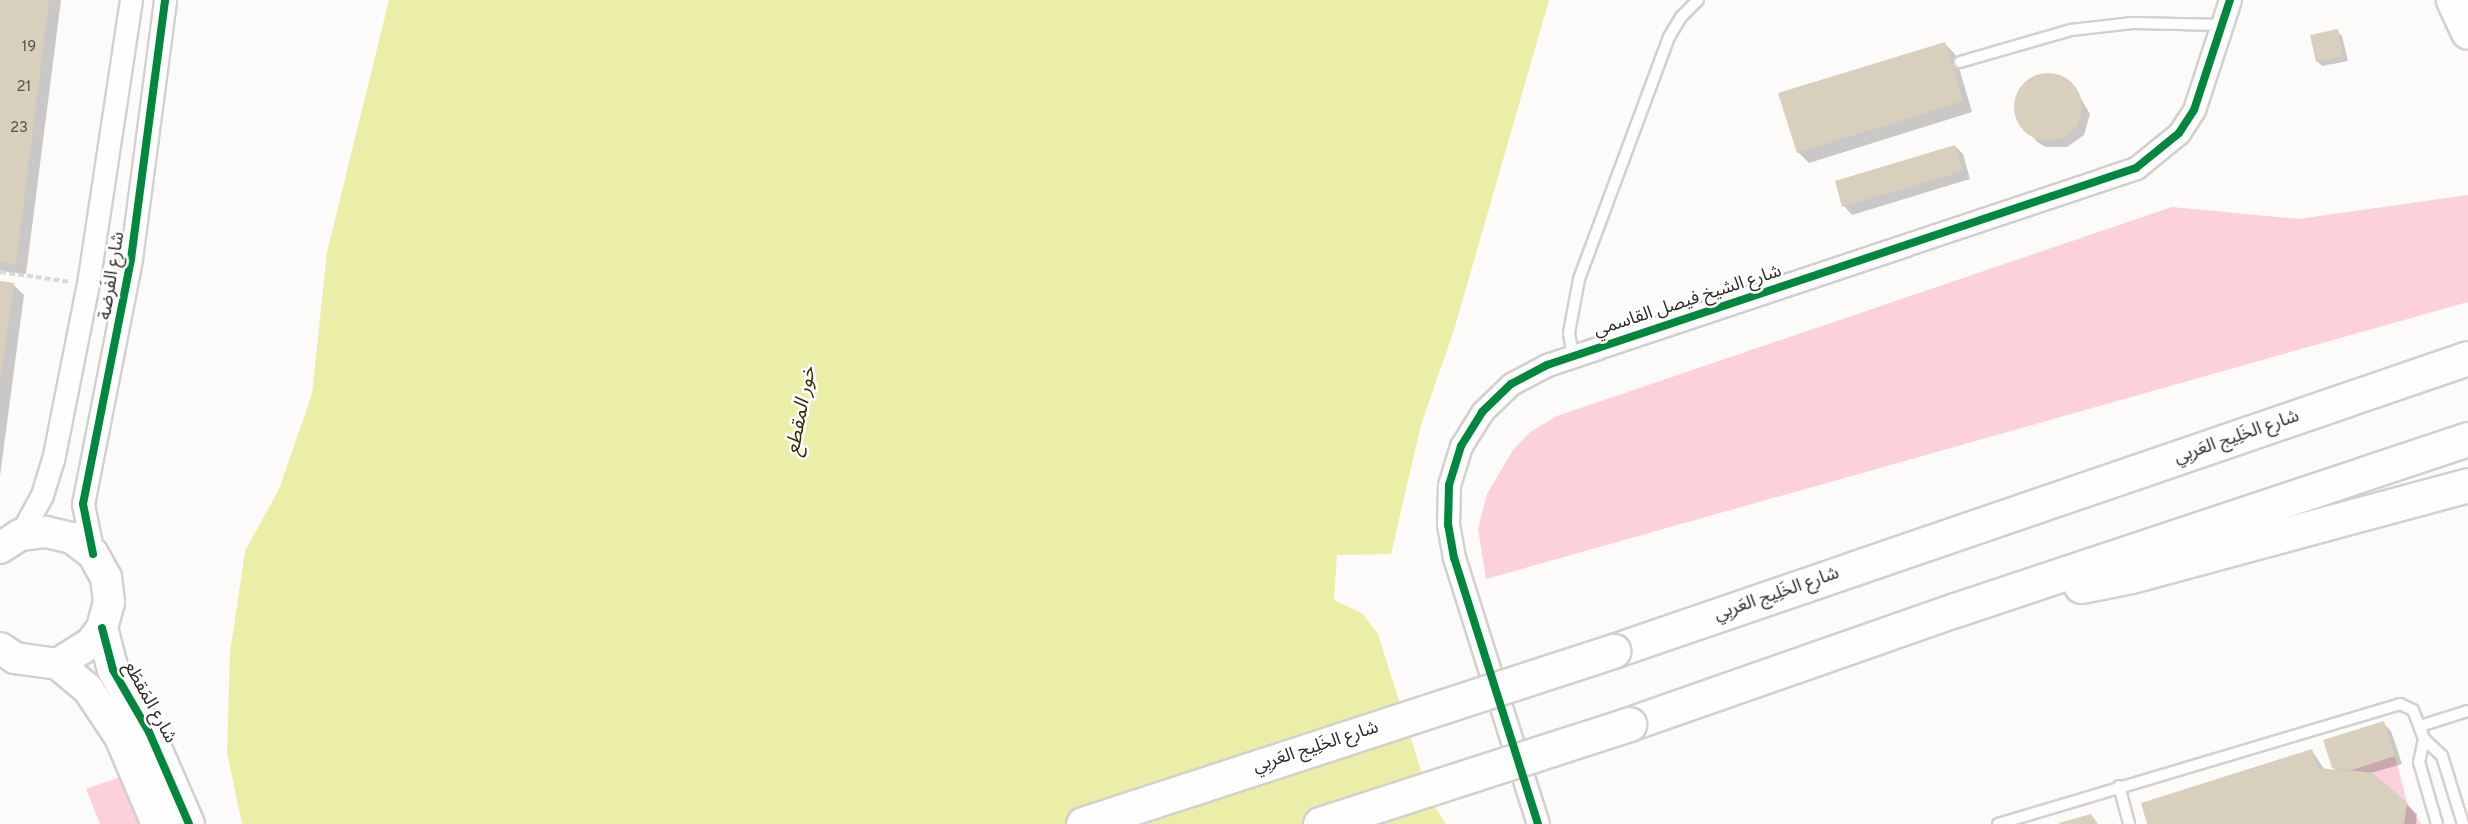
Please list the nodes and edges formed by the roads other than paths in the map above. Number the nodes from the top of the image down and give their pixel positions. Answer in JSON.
{"nodes":[{"id":1,"x":131,"y":0,"type":"edge"},
{"id":2,"x":165,"y":0,"type":"edge"},
{"id":3,"x":1698,"y":0,"type":"edge"},
{"id":4,"x":2230,"y":0,"type":"edge"},
{"id":5,"x":2453,"y":0,"type":"edge"},
{"id":6,"x":2223,"y":25,"type":"junction"},
{"id":7,"x":2468,"y":32,"type":"edge"},
{"id":8,"x":1960,"y":62,"type":"dead end"},
{"id":9,"x":1573,"y":356,"type":"junction"},
{"id":10,"x":2468,"y":358,"type":"edge"},
{"id":11,"x":2468,"y":439,"type":"edge"},
{"id":12,"x":2468,"y":485,"type":"edge"},
{"id":13,"x":10,"y":542,"type":"edge"},
{"id":14,"x":93,"y":554,"type":"junction"},
{"id":15,"x":1955,"y":610,"type":"junction"},
{"id":16,"x":102,"y":628,"type":"junction"},
{"id":17,"x":0,"y":648,"type":"edge"},
{"id":18,"x":58,"y":663,"type":"junction"},
{"id":19,"x":2468,"y":711,"type":"edge"},
{"id":20,"x":2420,"y":726,"type":"junction"},
{"id":21,"x":2424,"y":739,"type":"junction"},
{"id":22,"x":2119,"y":786,"type":"junction"},
{"id":23,"x":157,"y":824,"type":"edge"},
{"id":24,"x":189,"y":824,"type":"edge"},
{"id":25,"x":1083,"y":824,"type":"edge"},
{"id":26,"x":1320,"y":824,"type":"edge"},
{"id":27,"x":1538,"y":824,"type":"edge"},
{"id":28,"x":1998,"y":824,"type":"edge"},
{"id":29,"x":2129,"y":824,"type":"edge"},
{"id":30,"x":2437,"y":824,"type":"edge"},
{"id":31,"x":2463,"y":824,"type":"edge"}],
"edges":[{"from":1,"to":13,"type":"street","name":"شارع الفَرضة"},
{"from":2,"to":14,"type":"street","name":"شارع الفَرضة"},
{"from":3,"to":9,"type":"lane"},
{"from":4,"to":6,"type":"street","name":"شارع الشيخ فيصل القاسمي"},
{"from":5,"to":7,"type":"highway"},
{"from":6,"to":8,"type":"lane"},
{"from":6,"to":9,"type":"street","name":"شارع الشيخ فيصل القاسمي"},
{"from":9,"to":27,"type":"street","name":"شارع الشيخ فيصل القاسمي"},
{"from":10,"to":25,"type":"highway","name":"شارع الخَلِيج العَربِي","bridge":true},
{"from":11,"to":15,"type":"highway"},
{"from":12,"to":15,"type":"highway"},
{"from":13,"to":14,"type":"street"},
{"from":14,"to":16,"type":"street"},
{"from":15,"to":26,"type":"highway","bridge":true},
{"from":16,"to":18,"type":"street"},
{"from":16,"to":24,"type":"street","name":"شارع المَقطَع"},
{"from":17,"to":18,"type":"street"},
{"from":18,"to":23,"type":"street"},
{"from":19,"to":20,"type":"lane"},
{"from":20,"to":21,"type":"lane"},
{"from":20,"to":22,"type":"lane"},
{"from":21,"to":30,"type":"lane"},
{"from":21,"to":31,"type":"lane"},
{"from":22,"to":28,"type":"lane"},
{"from":22,"to":29,"type":"lane"}]}
